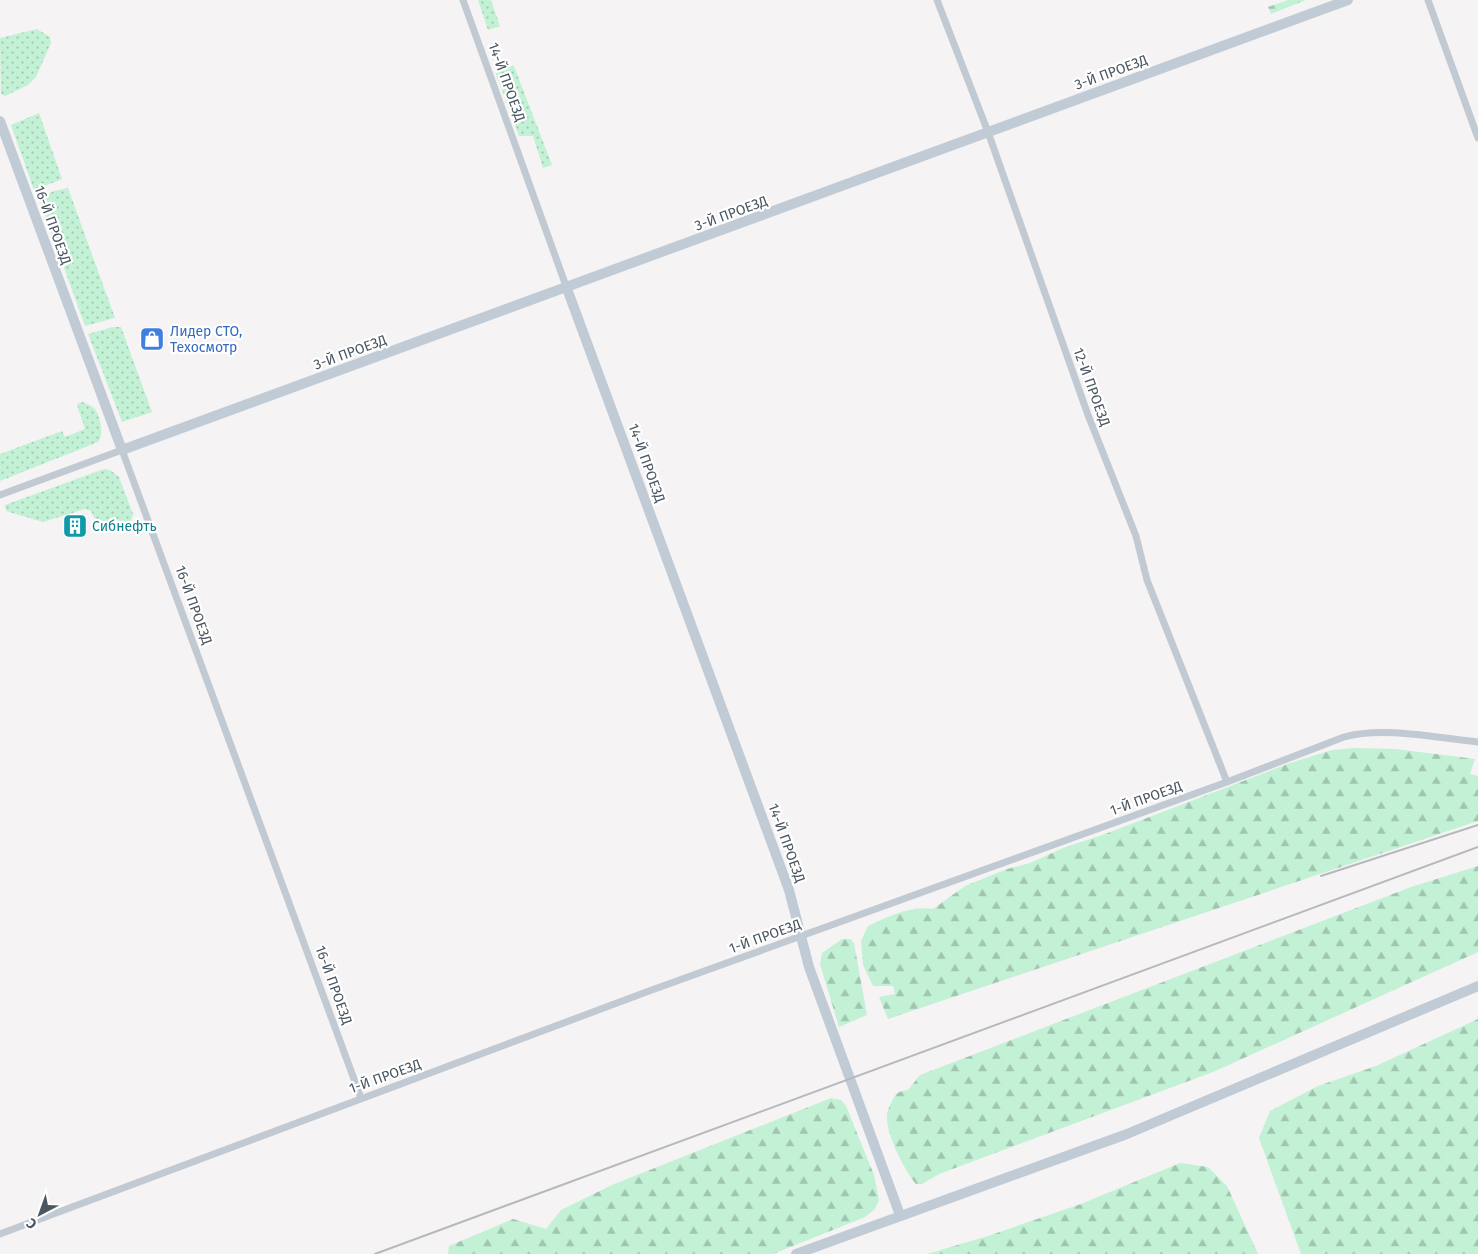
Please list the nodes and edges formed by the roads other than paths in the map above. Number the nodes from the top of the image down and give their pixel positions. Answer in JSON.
{"nodes":[{"id":1,"x":463,"y":0,"type":"edge"},
{"id":2,"x":937,"y":0,"type":"edge"},
{"id":3,"x":1348,"y":0,"type":"edge"},
{"id":4,"x":1428,"y":0,"type":"edge"},
{"id":5,"x":0,"y":121,"type":"edge"},
{"id":6,"x":988,"y":132,"type":"junction"},
{"id":7,"x":1478,"y":138,"type":"edge"},
{"id":8,"x":566,"y":286,"type":"junction"},
{"id":9,"x":122,"y":450,"type":"junction"},
{"id":10,"x":0,"y":495,"type":"edge"},
{"id":11,"x":1478,"y":742,"type":"edge"},
{"id":12,"x":1227,"y":782,"type":"junction"},
{"id":13,"x":801,"y":936,"type":"junction"},
{"id":14,"x":1478,"y":986,"type":"edge"},
{"id":15,"x":361,"y":1098,"type":"junction"},
{"id":16,"x":900,"y":1215,"type":"junction"},
{"id":17,"x":0,"y":1234,"type":"edge"},
{"id":18,"x":796,"y":1254,"type":"edge"}],
"edges":[{"from":1,"to":8,"type":"street","name":"14-Й ПРОЕЗД"},
{"from":2,"to":6,"type":"street","name":"12-Й ПРОЕЗД"},
{"from":3,"to":6,"type":"street","name":"3-Й ПРОЕЗД"},
{"from":4,"to":7,"type":"street"},
{"from":5,"to":9,"type":"street","name":"16-Й ПРОЕЗД"},
{"from":6,"to":8,"type":"street","name":"3-Й ПРОЕЗД"},
{"from":6,"to":12,"type":"street","name":"12-Й ПРОЕЗД"},
{"from":8,"to":9,"type":"street","name":"3-Й ПРОЕЗД"},
{"from":8,"to":13,"type":"street","name":"14-Й ПРОЕЗД"},
{"from":9,"to":10,"type":"street"},
{"from":9,"to":15,"type":"street","name":"16-Й ПРОЕЗД"},
{"from":11,"to":12,"type":"street","name":"1-Й ПРОЕЗД"},
{"from":12,"to":13,"type":"street","name":"1-Й ПРОЕЗД"},
{"from":13,"to":15,"type":"street","name":"1-Й ПРОЕЗД"},
{"from":13,"to":16,"type":"street","name":"14-Й ПРОЕЗД"},
{"from":14,"to":16,"type":"street"},
{"from":15,"to":17,"type":"street","name":"1-Й ПРОЕЗД"},
{"from":16,"to":18,"type":"street"}]}
